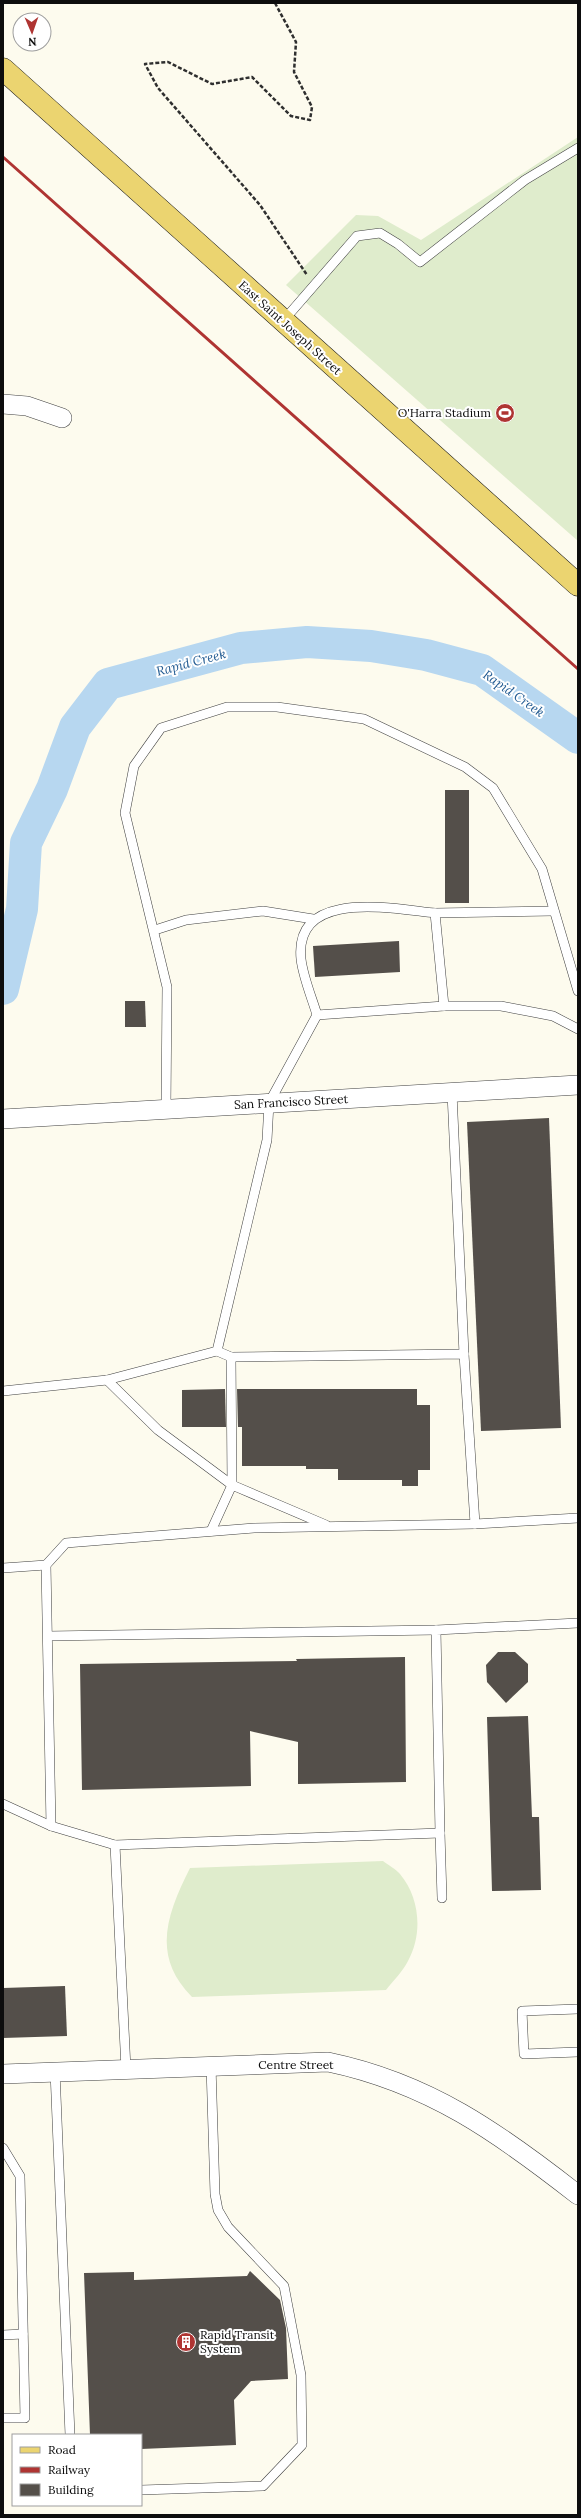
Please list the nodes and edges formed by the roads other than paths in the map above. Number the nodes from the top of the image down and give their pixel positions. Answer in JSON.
{"nodes":[{"id":1,"x":3,"y":69,"type":"edge"},
{"id":2,"x":578,"y":148,"type":"edge"},
{"id":3,"x":283,"y":322,"type":"junction"},
{"id":4,"x":3,"y":404,"type":"edge"},
{"id":5,"x":62,"y":418,"type":"dead end"},
{"id":6,"x":578,"y":585,"type":"edge"},
{"id":7,"x":553,"y":911,"type":"junction"},
{"id":8,"x":435,"y":913,"type":"junction"},
{"id":9,"x":313,"y":919,"type":"junction"},
{"id":10,"x":155,"y":930,"type":"junction"},
{"id":11,"x":578,"y":991,"type":"edge"},
{"id":12,"x":444,"y":1006,"type":"junction"},
{"id":13,"x":317,"y":1015,"type":"junction"},
{"id":14,"x":578,"y":1029,"type":"edge"},
{"id":15,"x":578,"y":1086,"type":"edge"},
{"id":16,"x":452,"y":1093,"type":"junction"},
{"id":17,"x":269,"y":1103,"type":"junction"},
{"id":18,"x":166,"y":1109,"type":"junction"},
{"id":19,"x":3,"y":1118,"type":"edge"},
{"id":20,"x":217,"y":1351,"type":"junction"},
{"id":21,"x":464,"y":1354,"type":"junction"},
{"id":22,"x":231,"y":1357,"type":"junction"},
{"id":23,"x":107,"y":1380,"type":"junction"},
{"id":24,"x":3,"y":1391,"type":"edge"},
{"id":25,"x":232,"y":1485,"type":"junction"},
{"id":26,"x":578,"y":1518,"type":"edge"},
{"id":27,"x":475,"y":1524,"type":"junction"},
{"id":28,"x":329,"y":1527,"type":"junction"},
{"id":29,"x":211,"y":1531,"type":"junction"},
{"id":30,"x":46,"y":1565,"type":"junction"},
{"id":31,"x":3,"y":1568,"type":"edge"},
{"id":32,"x":578,"y":1623,"type":"edge"},
{"id":33,"x":436,"y":1630,"type":"junction"},
{"id":34,"x":48,"y":1636,"type":"junction"},
{"id":35,"x":3,"y":1804,"type":"edge"},
{"id":36,"x":52,"y":1826,"type":"junction"},
{"id":37,"x":440,"y":1833,"type":"junction"},
{"id":38,"x":115,"y":1845,"type":"junction"},
{"id":39,"x":442,"y":1898,"type":"dead end"},
{"id":40,"x":578,"y":2009,"type":"edge"},
{"id":41,"x":578,"y":2052,"type":"edge"},
{"id":42,"x":210,"y":2066,"type":"junction"},
{"id":43,"x":126,"y":2069,"type":"junction"},
{"id":44,"x":55,"y":2071,"type":"junction"},
{"id":45,"x":3,"y":2074,"type":"edge"},
{"id":46,"x":3,"y":2148,"type":"edge"},
{"id":47,"x":578,"y":2195,"type":"edge"},
{"id":48,"x":23,"y":2334,"type":"junction"},
{"id":49,"x":3,"y":2335,"type":"edge"},
{"id":50,"x":3,"y":2418,"type":"edge"},
{"id":51,"x":70,"y":2434,"type":"edge"},
{"id":52,"x":142,"y":2490,"type":"edge"}],
"edges":[{"from":1,"to":3,"type":"main road","name":"East Saint Joseph Street"},
{"from":2,"to":3,"type":"lane"},
{"from":3,"to":6,"type":"main road","name":"East Saint Joseph Street"},
{"from":4,"to":5,"type":"street"},
{"from":7,"to":8,"type":"lane"},
{"from":7,"to":10,"type":"lane"},
{"from":7,"to":11,"type":"lane"},
{"from":8,"to":9,"type":"lane"},
{"from":8,"to":12,"type":"lane"},
{"from":9,"to":10,"type":"lane"},
{"from":9,"to":13,"type":"lane"},
{"from":10,"to":18,"type":"lane"},
{"from":12,"to":13,"type":"lane"},
{"from":12,"to":14,"type":"lane"},
{"from":13,"to":17,"type":"lane"},
{"from":15,"to":16,"type":"street","name":"San Francisco Street"},
{"from":16,"to":17,"type":"street","name":"San Francisco Street"},
{"from":16,"to":21,"type":"lane"},
{"from":17,"to":18,"type":"street","name":"San Francisco Street"},
{"from":17,"to":20,"type":"lane"},
{"from":18,"to":19,"type":"street","name":"San Francisco Street"},
{"from":20,"to":22,"type":"lane"},
{"from":20,"to":23,"type":"lane"},
{"from":21,"to":22,"type":"lane"},
{"from":21,"to":27,"type":"lane"},
{"from":22,"to":25,"type":"lane"},
{"from":23,"to":24,"type":"lane"},
{"from":23,"to":25,"type":"lane"},
{"from":25,"to":28,"type":"lane"},
{"from":25,"to":29,"type":"lane"},
{"from":26,"to":27,"type":"lane"},
{"from":27,"to":28,"type":"lane"},
{"from":28,"to":29,"type":"lane"},
{"from":29,"to":30,"type":"lane"},
{"from":30,"to":31,"type":"lane"},
{"from":30,"to":34,"type":"lane"},
{"from":32,"to":33,"type":"lane"},
{"from":33,"to":34,"type":"lane"},
{"from":33,"to":37,"type":"lane"},
{"from":34,"to":36,"type":"lane"},
{"from":35,"to":36,"type":"lane"},
{"from":36,"to":38,"type":"lane"},
{"from":37,"to":38,"type":"lane"},
{"from":37,"to":39,"type":"lane"},
{"from":38,"to":43,"type":"lane"},
{"from":40,"to":41,"type":"lane"},
{"from":42,"to":43,"type":"street","name":"Centre Street"},
{"from":42,"to":47,"type":"street","name":"Centre Street"},
{"from":42,"to":52,"type":"lane"},
{"from":43,"to":44,"type":"street","name":"Centre Street"},
{"from":44,"to":45,"type":"street","name":"Centre Street"},
{"from":44,"to":51,"type":"lane"},
{"from":46,"to":48,"type":"lane"},
{"from":48,"to":49,"type":"lane"},
{"from":48,"to":50,"type":"lane"}]}
